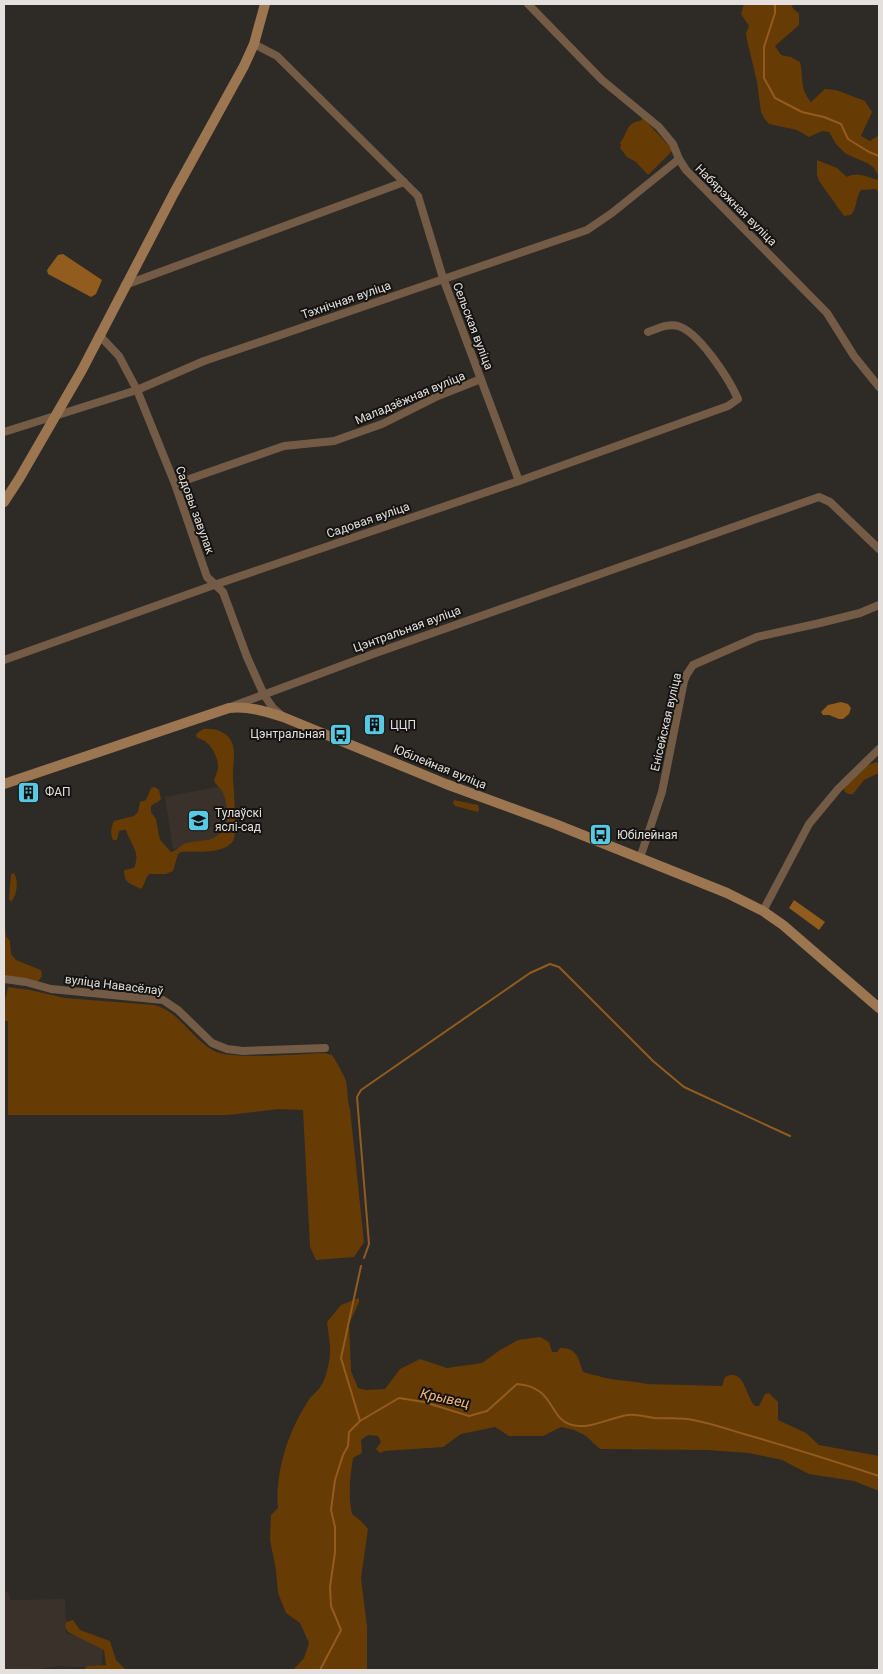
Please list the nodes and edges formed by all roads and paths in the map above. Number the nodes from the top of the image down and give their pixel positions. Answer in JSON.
{"nodes":[{"id":1,"x":265,"y":4,"type":"edge"},
{"id":2,"x":528,"y":4,"type":"edge"},
{"id":3,"x":254,"y":44,"type":"junction"},
{"id":4,"x":679,"y":159,"type":"junction"},
{"id":5,"x":404,"y":182,"type":"junction"},
{"id":6,"x":443,"y":278,"type":"junction"},
{"id":7,"x":125,"y":285,"type":"junction"},
{"id":8,"x":648,"y":332,"type":"dead end"},
{"id":9,"x":99,"y":334,"type":"junction"},
{"id":10,"x":481,"y":379,"type":"junction"},
{"id":11,"x":879,"y":387,"type":"edge"},
{"id":12,"x":137,"y":390,"type":"junction"},
{"id":13,"x":56,"y":415,"type":"junction"},
{"id":14,"x":4,"y":432,"type":"edge"},
{"id":15,"x":519,"y":481,"type":"junction"},
{"id":16,"x":175,"y":484,"type":"junction"},
{"id":17,"x":4,"y":502,"type":"edge"},
{"id":18,"x":879,"y":549,"type":"edge"},
{"id":19,"x":214,"y":584,"type":"junction"},
{"id":20,"x":879,"y":605,"type":"edge"},
{"id":21,"x":4,"y":660,"type":"edge"},
{"id":22,"x":264,"y":695,"type":"junction"},
{"id":23,"x":229,"y":708,"type":"junction"},
{"id":24,"x":283,"y":716,"type":"junction"},
{"id":25,"x":879,"y":749,"type":"edge"},
{"id":26,"x":4,"y":784,"type":"edge"},
{"id":27,"x":640,"y":858,"type":"junction"},
{"id":28,"x":763,"y":911,"type":"junction"},
{"id":29,"x":4,"y":978,"type":"edge"},
{"id":30,"x":879,"y":1008,"type":"edge"},
{"id":31,"x":325,"y":1048,"type":"dead end"}],
"edges":[{"from":1,"to":3,"type":"main road"},
{"from":2,"to":4,"type":"street","name":"Набярэжная вуліца"},
{"from":3,"to":5,"type":"street","name":"Сельская вуліца"},
{"from":3,"to":7,"type":"main road"},
{"from":4,"to":6,"type":"street","name":"Тэхнічная вуліца"},
{"from":4,"to":11,"type":"street","name":"Набярэжная вуліца"},
{"from":5,"to":6,"type":"street","name":"Сельская вуліца"},
{"from":5,"to":7,"type":"street"},
{"from":6,"to":10,"type":"street","name":"Сельская вуліца"},
{"from":6,"to":12,"type":"street","name":"Тэхнічная вуліца"},
{"from":7,"to":9,"type":"main road"},
{"from":8,"to":15,"type":"street","name":"Садовая вуліца"},
{"from":9,"to":12,"type":"street","name":"Садовы завулак"},
{"from":9,"to":13,"type":"main road"},
{"from":10,"to":15,"type":"street","name":"Сельская вуліца"},
{"from":10,"to":16,"type":"street","name":"Маладзёжная вуліца"},
{"from":12,"to":13,"type":"street","name":"Тэхнічная вуліца"},
{"from":12,"to":16,"type":"street","name":"Садовы завулак"},
{"from":13,"to":14,"type":"street","name":"Тэхнічная вуліца"},
{"from":13,"to":17,"type":"main road"},
{"from":15,"to":19,"type":"street","name":"Садовая вуліца"},
{"from":16,"to":19,"type":"street","name":"Садовы завулак"},
{"from":18,"to":22,"type":"street","name":"Цэнтральная вуліца"},
{"from":19,"to":21,"type":"street","name":"Садовая вуліца"},
{"from":19,"to":22,"type":"street","name":"Садовы завулак"},
{"from":20,"to":27,"type":"street","name":"Енісейская вуліца"},
{"from":22,"to":23,"type":"street","name":"Цэнтральная вуліца"},
{"from":22,"to":24,"type":"street","name":"Садовы завулак"},
{"from":23,"to":24,"type":"main road","name":"Юбілейная вуліца"},
{"from":23,"to":26,"type":"main road","name":"Цэнтральная вуліца"},
{"from":24,"to":27,"type":"main road","name":"Юбілейная вуліца"},
{"from":25,"to":28,"type":"street"},
{"from":27,"to":28,"type":"main road","name":"Юбілейная вуліца"},
{"from":28,"to":30,"type":"main road","name":"Юбілейная вуліца"},
{"from":29,"to":31,"type":"street","name":"вуліца Навасёлаў"}]}
